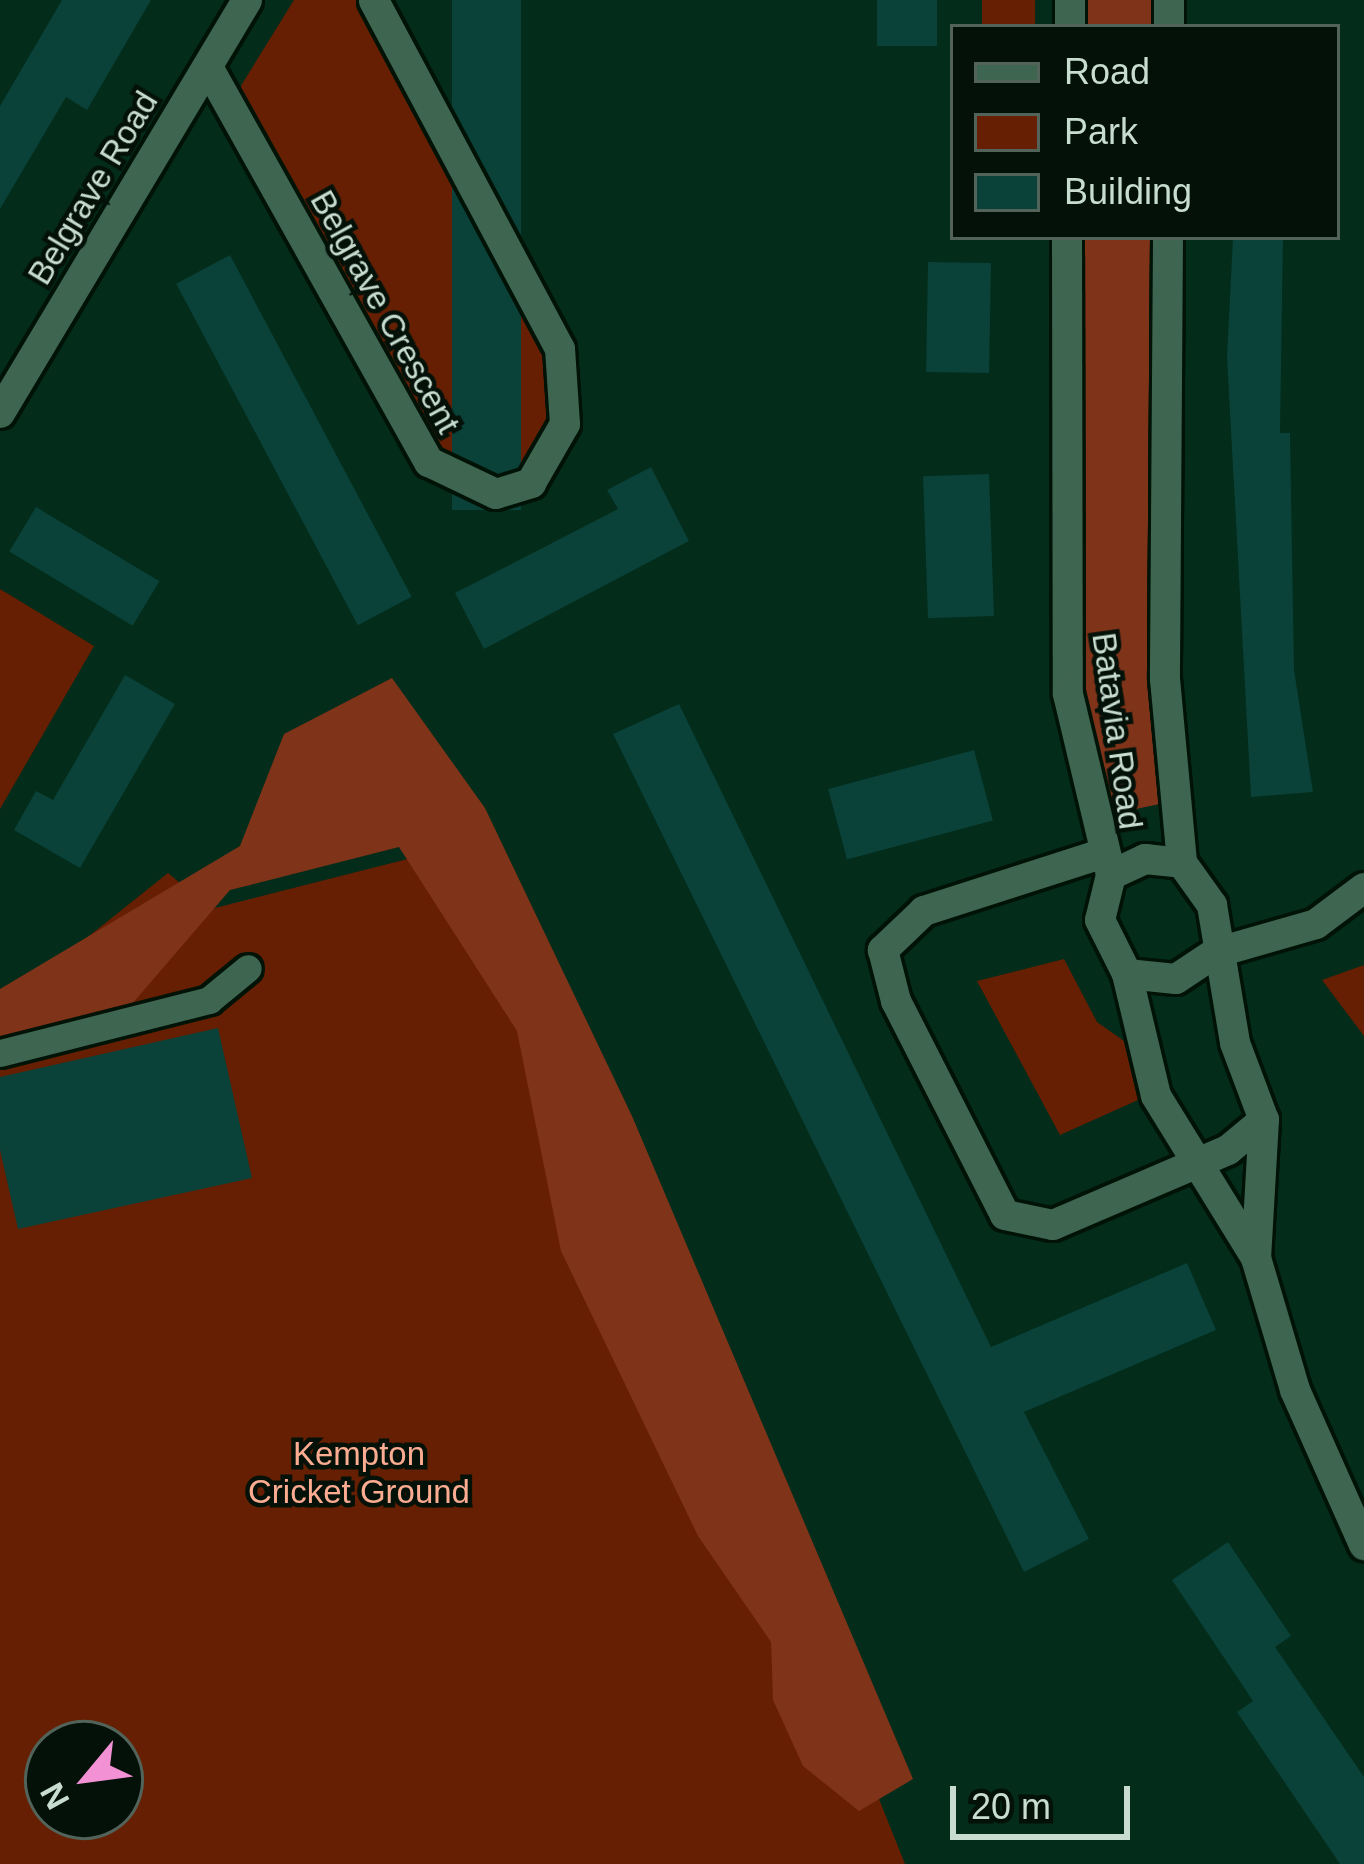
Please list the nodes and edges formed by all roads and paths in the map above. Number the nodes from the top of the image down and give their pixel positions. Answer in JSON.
{"nodes":[{"id":1,"x":247,"y":0,"type":"edge"},
{"id":2,"x":374,"y":0,"type":"edge"},
{"id":3,"x":208,"y":67,"type":"junction"},
{"id":4,"x":1067,"y":240,"type":"edge"},
{"id":5,"x":1168,"y":240,"type":"edge"},
{"id":6,"x":0,"y":413,"type":"edge"},
{"id":7,"x":1182,"y":863,"type":"junction"},
{"id":8,"x":1105,"y":865,"type":"junction"},
{"id":9,"x":1364,"y":888,"type":"edge"},
{"id":10,"x":1215,"y":953,"type":"junction"},
{"id":11,"x":248,"y":968,"type":"dead end"},
{"id":12,"x":1127,"y":974,"type":"junction"},
{"id":13,"x":0,"y":1053,"type":"edge"},
{"id":14,"x":1264,"y":1120,"type":"junction"},
{"id":15,"x":1191,"y":1166,"type":"junction"},
{"id":16,"x":1256,"y":1258,"type":"junction"},
{"id":17,"x":1364,"y":1544,"type":"edge"}],
"edges":[{"from":1,"to":3,"type":"street","name":"Belgrave Road"},
{"from":2,"to":3,"type":"street","name":"Belgrave Crescent"},
{"from":3,"to":6,"type":"street","name":"Belgrave Road"},
{"from":4,"to":8,"type":"street","name":"Batavia Road"},
{"from":5,"to":7,"type":"street","name":"Batavia Road"},
{"from":7,"to":8,"type":"street"},
{"from":7,"to":10,"type":"street","name":"Batavia Road"},
{"from":8,"to":12,"type":"street","name":"Batavia Road"},
{"from":8,"to":15,"type":"street"},
{"from":9,"to":10,"type":"street"},
{"from":10,"to":12,"type":"street"},
{"from":10,"to":14,"type":"street","name":"Batavia Road"},
{"from":11,"to":13,"type":"lane"},
{"from":12,"to":15,"type":"street","name":"Batavia Road"},
{"from":14,"to":15,"type":"street"},
{"from":14,"to":16,"type":"street","name":"Batavia Road"},
{"from":15,"to":16,"type":"street","name":"Batavia Road"},
{"from":16,"to":17,"type":"street","name":"Batavia Road"}]}
